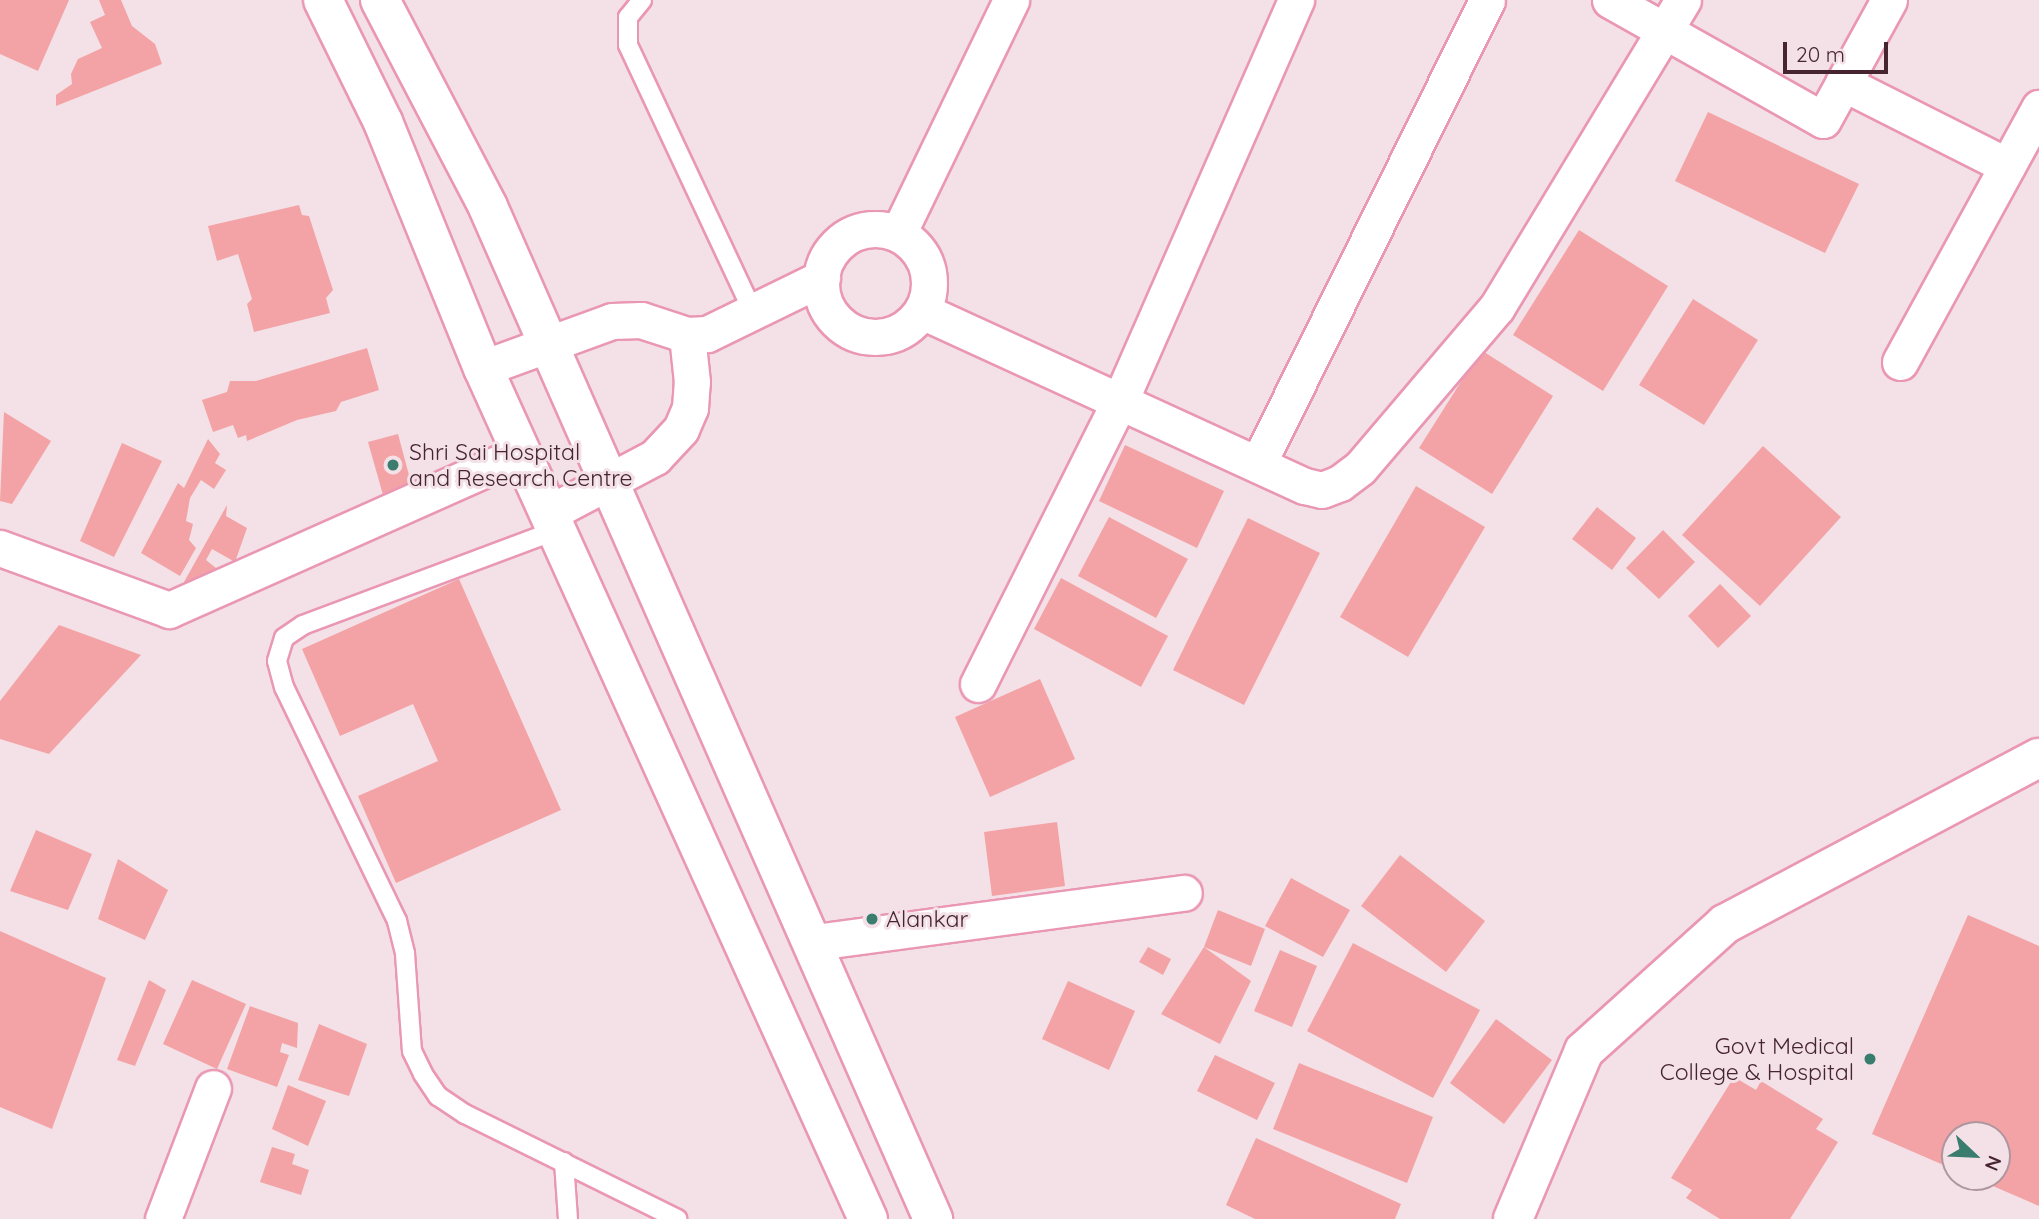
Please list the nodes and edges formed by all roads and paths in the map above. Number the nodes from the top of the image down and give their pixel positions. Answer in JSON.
{"nodes":[{"id":1,"x":323,"y":0,"type":"edge"},
{"id":2,"x":380,"y":0,"type":"edge"},
{"id":3,"x":642,"y":0,"type":"edge"},
{"id":4,"x":1011,"y":0,"type":"edge"},
{"id":5,"x":1296,"y":0,"type":"edge"},
{"id":6,"x":1487,"y":0,"type":"edge"},
{"id":7,"x":1610,"y":0,"type":"edge"},
{"id":8,"x":1683,"y":0,"type":"edge"},
{"id":9,"x":1889,"y":0,"type":"edge"},
{"id":10,"x":1667,"y":32,"type":"junction"},
{"id":11,"x":1843,"y":83,"type":"junction"},
{"id":12,"x":2039,"y":108,"type":"edge"},
{"id":13,"x":2007,"y":166,"type":"junction"},
{"id":14,"x":898,"y":234,"type":"junction"},
{"id":15,"x":822,"y":278,"type":"junction"},
{"id":16,"x":922,"y":311,"type":"junction"},
{"id":17,"x":753,"y":312,"type":"junction"},
{"id":18,"x":687,"y":335,"type":"junction"},
{"id":19,"x":549,"y":343,"type":"junction"},
{"id":20,"x":1900,"y":362,"type":"dead end"},
{"id":21,"x":483,"y":368,"type":"junction"},
{"id":22,"x":1120,"y":401,"type":"junction"},
{"id":23,"x":522,"y":453,"type":"junction"},
{"id":24,"x":1258,"y":464,"type":"junction"},
{"id":25,"x":611,"y":482,"type":"junction"},
{"id":26,"x":553,"y":522,"type":"junction"},
{"id":27,"x":0,"y":548,"type":"edge"},
{"id":28,"x":978,"y":684,"type":"dead end"},
{"id":29,"x":2039,"y":758,"type":"edge"},
{"id":30,"x":1184,"y":893,"type":"dead end"},
{"id":31,"x":815,"y":942,"type":"junction"},
{"id":32,"x":213,"y":1088,"type":"dead end"},
{"id":33,"x":564,"y":1162,"type":"junction"},
{"id":34,"x":668,"y":1217,"type":"edge"},
{"id":35,"x":163,"y":1219,"type":"edge"},
{"id":36,"x":568,"y":1219,"type":"edge"},
{"id":37,"x":868,"y":1219,"type":"edge"},
{"id":38,"x":933,"y":1219,"type":"edge"},
{"id":39,"x":1513,"y":1219,"type":"edge"}],
"edges":[{"from":1,"to":21,"type":"main road"},
{"from":2,"to":19,"type":"main road"},
{"from":3,"to":17,"type":"lane"},
{"from":4,"to":14,"type":"street"},
{"from":5,"to":22,"type":"street"},
{"from":6,"to":24,"type":"street"},
{"from":7,"to":10,"type":"street"},
{"from":8,"to":10,"type":"street"},
{"from":9,"to":11,"type":"street"},
{"from":10,"to":11,"type":"street"},
{"from":10,"to":24,"type":"street"},
{"from":11,"to":13,"type":"street"},
{"from":12,"to":13,"type":"street"},
{"from":13,"to":20,"type":"street"},
{"from":14,"to":15,"type":"street"},
{"from":14,"to":16,"type":"street"},
{"from":15,"to":16,"type":"street"},
{"from":15,"to":17,"type":"street"},
{"from":16,"to":22,"type":"street"},
{"from":17,"to":18,"type":"street"},
{"from":18,"to":19,"type":"street"},
{"from":18,"to":25,"type":"street"},
{"from":19,"to":21,"type":"street"},
{"from":19,"to":25,"type":"main road"},
{"from":21,"to":23,"type":"main road"},
{"from":22,"to":24,"type":"street"},
{"from":22,"to":28,"type":"street"},
{"from":23,"to":26,"type":"main road"},
{"from":23,"to":27,"type":"street"},
{"from":25,"to":26,"type":"street"},
{"from":25,"to":31,"type":"main road"},
{"from":26,"to":33,"type":"lane"},
{"from":26,"to":37,"type":"main road"},
{"from":29,"to":39,"type":"main road"},
{"from":30,"to":31,"type":"street"},
{"from":31,"to":38,"type":"main road"},
{"from":32,"to":35,"type":"street"},
{"from":33,"to":34,"type":"lane"},
{"from":33,"to":36,"type":"lane"}]}
